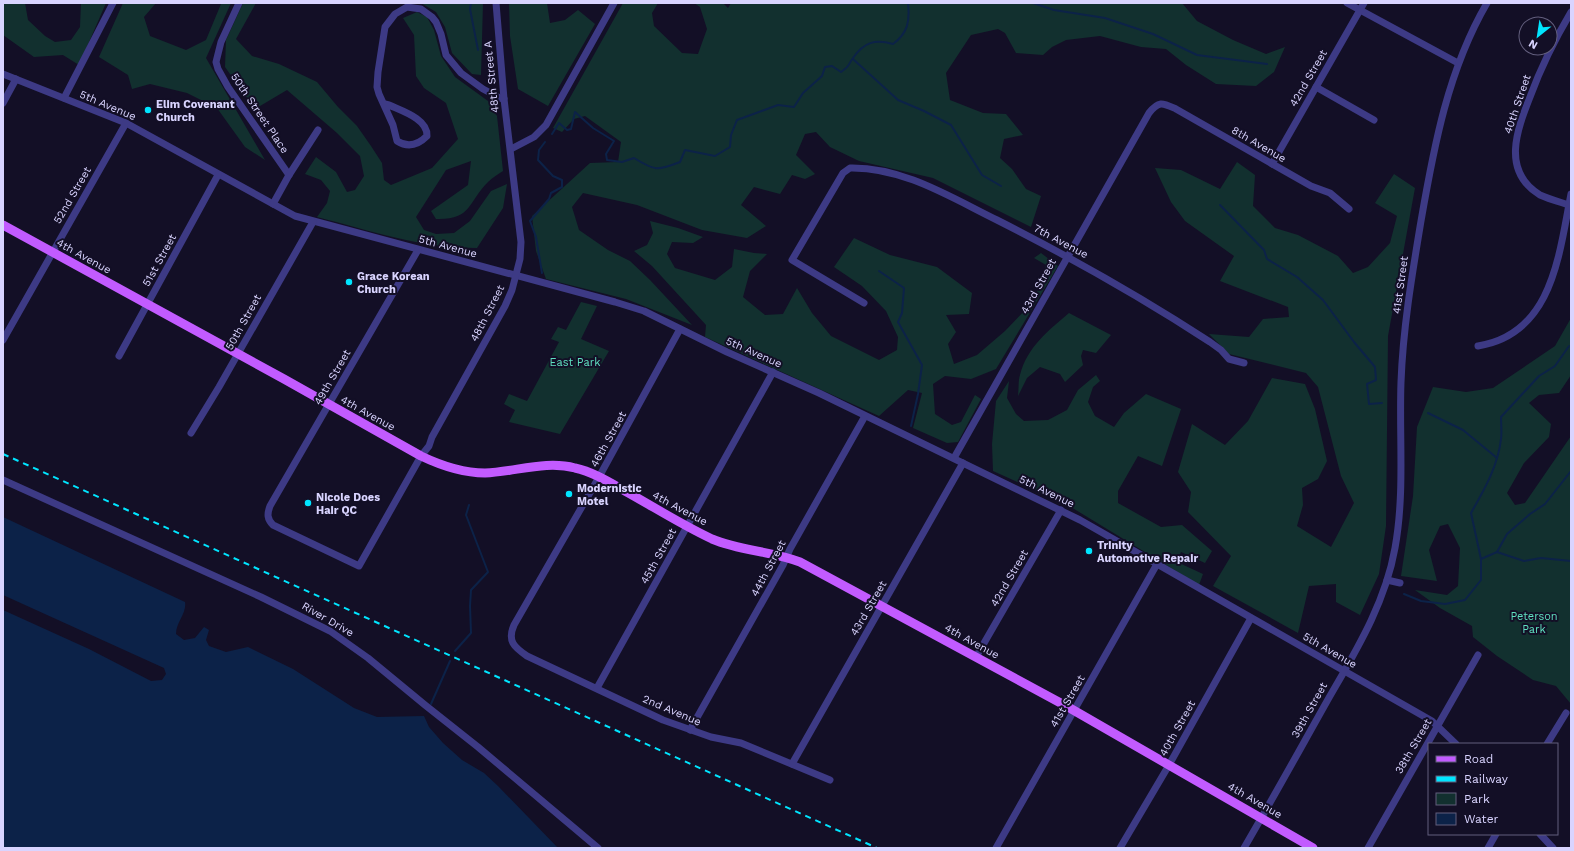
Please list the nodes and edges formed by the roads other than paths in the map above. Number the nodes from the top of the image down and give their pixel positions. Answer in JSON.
{"nodes":[{"id":1,"x":113,"y":3,"type":"edge"},
{"id":2,"x":239,"y":3,"type":"edge"},
{"id":3,"x":496,"y":3,"type":"edge"},
{"id":4,"x":614,"y":3,"type":"edge"},
{"id":5,"x":1347,"y":3,"type":"edge"},
{"id":6,"x":1364,"y":3,"type":"edge"},
{"id":7,"x":1487,"y":3,"type":"edge"},
{"id":8,"x":1360,"y":10,"type":"junction"},
{"id":9,"x":1571,"y":12,"type":"edge"},
{"id":10,"x":1458,"y":63,"type":"junction"},
{"id":11,"x":3,"y":74,"type":"edge"},
{"id":12,"x":16,"y":79,"type":"junction"},
{"id":13,"x":1316,"y":87,"type":"junction"},
{"id":14,"x":64,"y":98,"type":"junction"},
{"id":15,"x":504,"y":99,"type":"junction"},
{"id":16,"x":3,"y":103,"type":"edge"},
{"id":17,"x":385,"y":104,"type":"junction"},
{"id":18,"x":1157,"y":105,"type":"joint"},
{"id":19,"x":1374,"y":120,"type":"dead end"},
{"id":20,"x":126,"y":123,"type":"junction"},
{"id":21,"x":318,"y":130,"type":"dead end"},
{"id":22,"x":511,"y":149,"type":"junction"},
{"id":23,"x":1272,"y":164,"type":"junction"},
{"id":24,"x":218,"y":175,"type":"junction"},
{"id":25,"x":289,"y":175,"type":"junction"},
{"id":26,"x":1571,"y":194,"type":"edge"},
{"id":27,"x":273,"y":204,"type":"junction"},
{"id":28,"x":1569,"y":205,"type":"junction"},
{"id":29,"x":1349,"y":209,"type":"dead end"},
{"id":30,"x":313,"y":222,"type":"junction"},
{"id":31,"x":3,"y":225,"type":"edge"},
{"id":32,"x":418,"y":250,"type":"junction"},
{"id":33,"x":52,"y":252,"type":"junction"},
{"id":34,"x":1068,"y":256,"type":"junction"},
{"id":35,"x":516,"y":276,"type":"junction"},
{"id":36,"x":864,"y":303,"type":"dead end"},
{"id":37,"x":147,"y":304,"type":"junction"},
{"id":38,"x":680,"y":329,"type":"junction"},
{"id":39,"x":3,"y":340,"type":"edge"},
{"id":40,"x":1478,"y":346,"type":"dead end"},
{"id":41,"x":238,"y":354,"type":"junction"},
{"id":42,"x":119,"y":356,"type":"dead end"},
{"id":43,"x":1244,"y":363,"type":"dead end"},
{"id":44,"x":773,"y":372,"type":"junction"},
{"id":45,"x":329,"y":405,"type":"junction"},
{"id":46,"x":865,"y":416,"type":"junction"},
{"id":47,"x":191,"y":433,"type":"dead end"},
{"id":48,"x":421,"y":456,"type":"junction"},
{"id":49,"x":954,"y":458,"type":"junction"},
{"id":50,"x":963,"y":463,"type":"junction"},
{"id":51,"x":599,"y":477,"type":"junction"},
{"id":52,"x":3,"y":480,"type":"edge"},
{"id":53,"x":1061,"y":510,"type":"junction"},
{"id":54,"x":688,"y":526,"type":"junction"},
{"id":55,"x":787,"y":557,"type":"junction"},
{"id":56,"x":1157,"y":564,"type":"junction"},
{"id":57,"x":358,"y":566,"type":"joint"},
{"id":58,"x":1387,"y":580,"type":"junction"},
{"id":59,"x":1400,"y":583,"type":"dead end"},
{"id":60,"x":882,"y":606,"type":"junction"},
{"id":61,"x":1251,"y":618,"type":"junction"},
{"id":62,"x":512,"y":643,"type":"joint"},
{"id":63,"x":1478,"y":655,"type":"dead end"},
{"id":64,"x":976,"y":657,"type":"junction"},
{"id":65,"x":1344,"y":671,"type":"junction"},
{"id":66,"x":597,"y":688,"type":"junction"},
{"id":67,"x":1075,"y":711,"type":"junction"},
{"id":68,"x":1566,"y":713,"type":"dead end"},
{"id":69,"x":1438,"y":726,"type":"junction"},
{"id":70,"x":690,"y":730,"type":"junction"},
{"id":71,"x":1428,"y":743,"type":"edge"},
{"id":72,"x":1428,"y":743,"type":"edge"},
{"id":73,"x":1455,"y":743,"type":"edge"},
{"id":74,"x":1548,"y":743,"type":"edge"},
{"id":75,"x":792,"y":764,"type":"junction"},
{"id":76,"x":1169,"y":765,"type":"junction"},
{"id":77,"x":830,"y":780,"type":"dead end"},
{"id":78,"x":1262,"y":818,"type":"junction"},
{"id":79,"x":1495,"y":835,"type":"edge"},
{"id":80,"x":1541,"y":835,"type":"edge"},
{"id":81,"x":598,"y":848,"type":"edge"},
{"id":82,"x":996,"y":848,"type":"edge"},
{"id":83,"x":1120,"y":848,"type":"edge"},
{"id":84,"x":1244,"y":848,"type":"edge"},
{"id":85,"x":1314,"y":848,"type":"edge"},
{"id":86,"x":1368,"y":848,"type":"edge"},
{"id":87,"x":1488,"y":848,"type":"edge"},
{"id":88,"x":1553,"y":848,"type":"edge"}],
"edges":[{"from":1,"to":14,"type":"street"},
{"from":2,"to":25,"type":"street","name":"50th Street Place"},
{"from":3,"to":15,"type":"street","name":"48th Street A"},
{"from":4,"to":22,"type":"street"},
{"from":5,"to":8,"type":"street"},
{"from":6,"to":8,"type":"street","name":"42nd Street"},
{"from":7,"to":10,"type":"street","name":"41st Street"},
{"from":8,"to":10,"type":"street"},
{"from":8,"to":13,"type":"street","name":"42nd Street"},
{"from":9,"to":28,"type":"street","name":"40th Street"},
{"from":10,"to":58,"type":"street","name":"41st Street"},
{"from":11,"to":12,"type":"street","name":"5th Avenue"},
{"from":12,"to":14,"type":"street","name":"5th Avenue"},
{"from":12,"to":16,"type":"street"},
{"from":13,"to":19,"type":"street"},
{"from":13,"to":23,"type":"street","name":"42nd Street"},
{"from":14,"to":20,"type":"street","name":"5th Avenue"},
{"from":15,"to":17,"type":"street"},
{"from":15,"to":22,"type":"street","name":"48th Street A"},
{"from":17,"to":17,"type":"street"},
{"from":18,"to":23,"type":"street","name":"8th Avenue"},
{"from":18,"to":34,"type":"street","name":"43rd Street"},
{"from":20,"to":24,"type":"street","name":"5th Avenue"},
{"from":20,"to":33,"type":"street","name":"52nd Street"},
{"from":21,"to":25,"type":"street"},
{"from":22,"to":35,"type":"street","name":"48th Street"},
{"from":23,"to":29,"type":"street","name":"8th Avenue"},
{"from":24,"to":27,"type":"street","name":"5th Avenue"},
{"from":24,"to":37,"type":"street","name":"51st Street"},
{"from":25,"to":27,"type":"street"},
{"from":26,"to":28,"type":"street"},
{"from":27,"to":30,"type":"street","name":"5th Avenue"},
{"from":28,"to":40,"type":"street"},
{"from":30,"to":32,"type":"street","name":"5th Avenue"},
{"from":30,"to":41,"type":"street","name":"50th Street"},
{"from":31,"to":33,"type":"main road","name":"4th Avenue"},
{"from":32,"to":35,"type":"street","name":"5th Avenue"},
{"from":32,"to":45,"type":"street","name":"49th Street"},
{"from":33,"to":37,"type":"main road","name":"4th Avenue"},
{"from":33,"to":39,"type":"street","name":"52nd Street"},
{"from":34,"to":36,"type":"street","name":"7th Avenue"},
{"from":34,"to":43,"type":"street","name":"7th Avenue"},
{"from":34,"to":49,"type":"street","name":"43rd Street"},
{"from":35,"to":38,"type":"street","name":"5th Avenue"},
{"from":35,"to":48,"type":"street","name":"48th Street"},
{"from":37,"to":41,"type":"main road","name":"4th Avenue"},
{"from":37,"to":42,"type":"street","name":"51st Street"},
{"from":38,"to":44,"type":"street","name":"5th Avenue"},
{"from":38,"to":51,"type":"street","name":"46th Street"},
{"from":41,"to":45,"type":"main road","name":"4th Avenue"},
{"from":41,"to":47,"type":"street","name":"50th Street"},
{"from":44,"to":46,"type":"street","name":"5th Avenue"},
{"from":44,"to":54,"type":"street","name":"45th Street"},
{"from":45,"to":48,"type":"main road","name":"4th Avenue"},
{"from":45,"to":57,"type":"street","name":"49th Street"},
{"from":46,"to":49,"type":"street","name":"5th Avenue"},
{"from":46,"to":55,"type":"street","name":"44th Street"},
{"from":48,"to":51,"type":"main road","name":"4th Avenue"},
{"from":48,"to":57,"type":"street","name":"48th Street"},
{"from":49,"to":50,"type":"street","name":"5th Avenue"},
{"from":50,"to":53,"type":"street","name":"5th Avenue"},
{"from":50,"to":60,"type":"street","name":"43rd Street"},
{"from":51,"to":54,"type":"main road","name":"4th Avenue"},
{"from":51,"to":62,"type":"street","name":"46th Street"},
{"from":52,"to":81,"type":"street","name":"River Drive"},
{"from":53,"to":56,"type":"street","name":"5th Avenue"},
{"from":53,"to":64,"type":"street","name":"42nd Street"},
{"from":54,"to":55,"type":"main road","name":"4th Avenue"},
{"from":54,"to":66,"type":"street","name":"45th Street"},
{"from":55,"to":60,"type":"main road","name":"4th Avenue"},
{"from":55,"to":70,"type":"street","name":"44th Street"},
{"from":56,"to":61,"type":"street","name":"5th Avenue"},
{"from":56,"to":67,"type":"street","name":"41st Street"},
{"from":58,"to":59,"type":"street"},
{"from":58,"to":65,"type":"street","name":"39th Street"},
{"from":60,"to":64,"type":"main road","name":"4th Avenue"},
{"from":60,"to":75,"type":"street","name":"43rd Street"},
{"from":61,"to":65,"type":"street","name":"5th Avenue"},
{"from":61,"to":76,"type":"street","name":"40th Street"},
{"from":62,"to":66,"type":"street","name":"2nd Avenue"},
{"from":63,"to":69,"type":"street","name":"38th Street"},
{"from":64,"to":67,"type":"main road","name":"4th Avenue"},
{"from":65,"to":69,"type":"street","name":"5th Avenue"},
{"from":65,"to":78,"type":"street","name":"39th Street"},
{"from":66,"to":70,"type":"street","name":"2nd Avenue"},
{"from":67,"to":76,"type":"main road","name":"4th Avenue"},
{"from":67,"to":82,"type":"street","name":"41st Street"},
{"from":68,"to":74,"type":"street"},
{"from":69,"to":72,"type":"street","name":"38th Street"},
{"from":69,"to":73,"type":"street","name":"5th Avenue"},
{"from":70,"to":75,"type":"street","name":"2nd Avenue"},
{"from":71,"to":86,"type":"street","name":"38th Street"},
{"from":75,"to":77,"type":"street","name":"2nd Avenue"},
{"from":76,"to":78,"type":"main road","name":"4th Avenue"},
{"from":76,"to":83,"type":"street","name":"40th Street"},
{"from":78,"to":84,"type":"street","name":"39th Street"},
{"from":78,"to":85,"type":"main road","name":"4th Avenue"},
{"from":79,"to":87,"type":"street"},
{"from":80,"to":88,"type":"street"}]}
